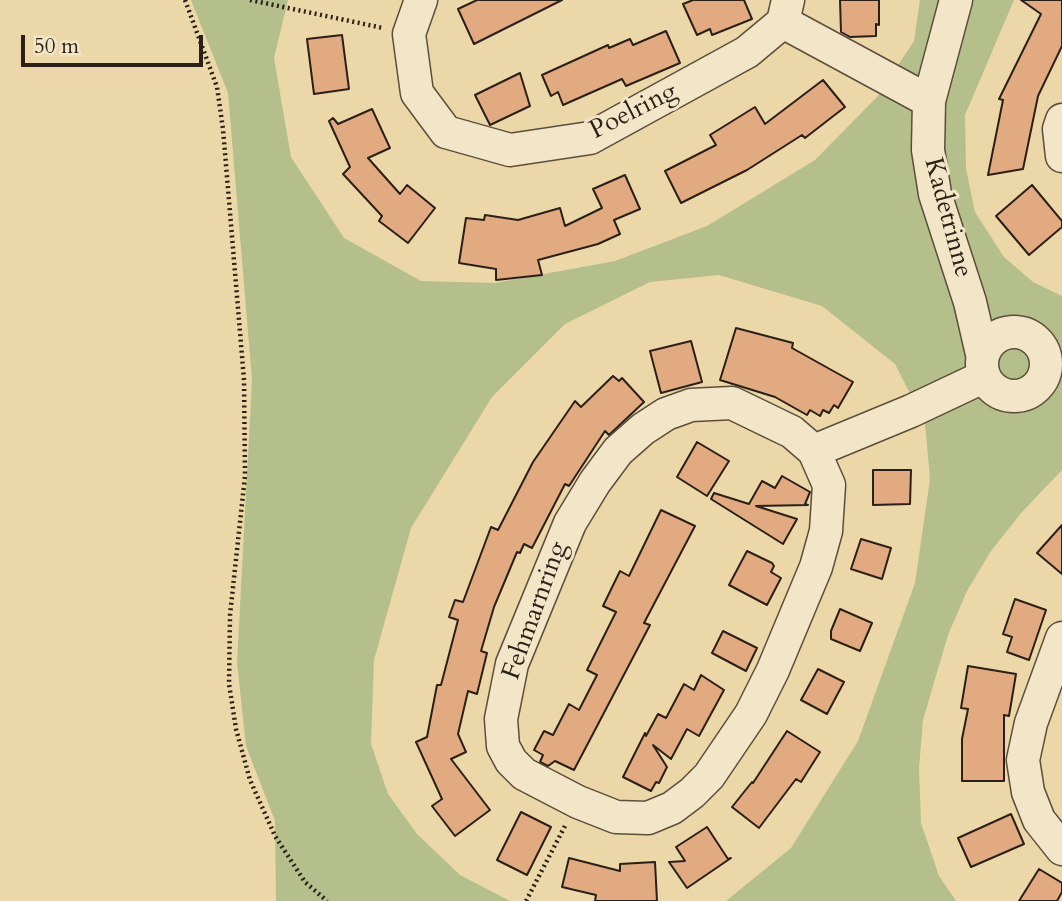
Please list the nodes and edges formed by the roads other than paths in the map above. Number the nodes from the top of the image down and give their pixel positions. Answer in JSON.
{"nodes":[{"id":1,"x":421,"y":0,"type":"edge"},
{"id":2,"x":956,"y":0,"type":"edge"},
{"id":3,"x":785,"y":11,"type":"edge"},
{"id":4,"x":929,"y":101,"type":"junction"},
{"id":5,"x":1062,"y":120,"type":"edge"},
{"id":6,"x":1062,"y":156,"type":"edge"},
{"id":7,"x":983,"y":365,"type":"junction"},
{"id":8,"x":1054,"y":373,"type":"edge"},
{"id":9,"x":814,"y":451,"type":"junction"},
{"id":10,"x":1062,"y":638,"type":"edge"},
{"id":11,"x":1062,"y":849,"type":"edge"}],
"edges":[{"from":1,"to":3,"type":"street","name":"Poelring"},
{"from":2,"to":4,"type":"street","name":"Kadetrinne"},
{"from":3,"to":4,"type":"street","name":"Poelring"},
{"from":4,"to":7,"type":"street","name":"Kadetrinne"},
{"from":5,"to":6,"type":"street"},
{"from":7,"to":8,"type":"street"},
{"from":7,"to":8,"type":"street"},
{"from":7,"to":9,"type":"street"},
{"from":9,"to":9,"type":"street","name":"Fehmarnring"},
{"from":10,"to":11,"type":"street"}]}
